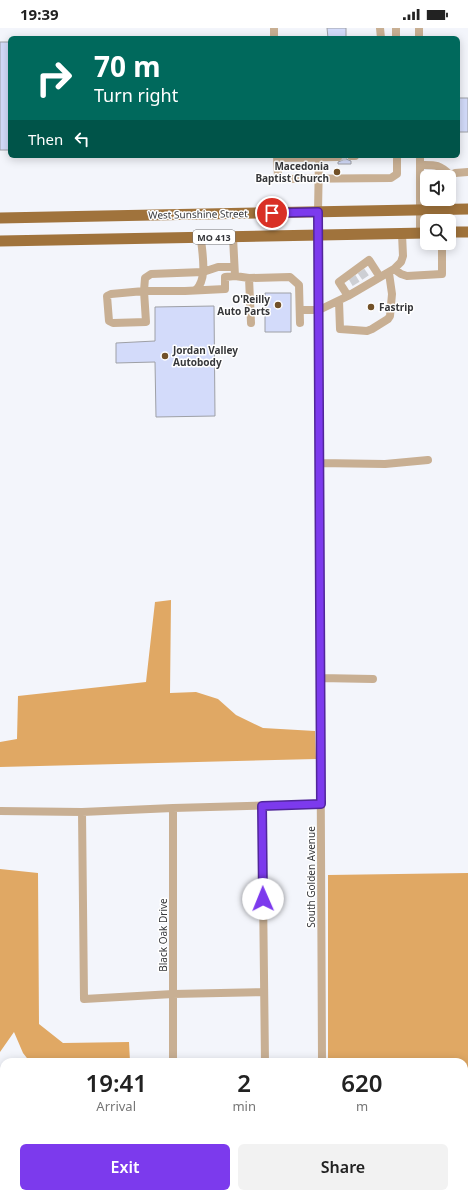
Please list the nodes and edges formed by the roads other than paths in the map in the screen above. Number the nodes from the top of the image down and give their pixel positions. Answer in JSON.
{"nodes":[{"id":1,"x":277,"y":158,"type":"edge"},
{"id":2,"x":319,"y":158,"type":"edge"},
{"id":3,"x":396,"y":158,"type":"edge"},
{"id":4,"x":420,"y":158,"type":"edge"},
{"id":5,"x":420,"y":165,"type":"junction"},
{"id":6,"x":444,"y":170,"type":"edge"},
{"id":7,"x":468,"y":172,"type":"edge"},
{"id":8,"x":456,"y":173,"type":"edge"},
{"id":9,"x":318,"y":178,"type":"junction"},
{"id":10,"x":433,"y":206,"type":"edge"},
{"id":11,"x":451,"y":206,"type":"edge"},
{"id":12,"x":468,"y":209,"type":"edge"},
{"id":13,"x":420,"y":210,"type":"junction"},
{"id":14,"x":318,"y":212,"type":"junction"},
{"id":15,"x":421,"y":214,"type":"edge"},
{"id":16,"x":0,"y":218,"type":"edge"},
{"id":17,"x":456,"y":232,"type":"edge"},
{"id":18,"x":468,"y":232,"type":"edge"},
{"id":19,"x":420,"y":233,"type":"edge"},
{"id":20,"x":402,"y":234,"type":"junction"},
{"id":21,"x":318,"y":236,"type":"junction"},
{"id":22,"x":233,"y":237,"type":"junction"},
{"id":23,"x":201,"y":238,"type":"junction"},
{"id":24,"x":0,"y":241,"type":"edge"},
{"id":25,"x":442,"y":250,"type":"edge"},
{"id":26,"x":234,"y":267,"type":"junction"},
{"id":27,"x":391,"y":271,"type":"junction"},
{"id":28,"x":203,"y":272,"type":"junction"},
{"id":29,"x":235,"y":276,"type":"junction"},
{"id":30,"x":380,"y":277,"type":"junction"},
{"id":31,"x":249,"y":278,"type":"junction"},
{"id":32,"x":196,"y":290,"type":"junction"},
{"id":33,"x":144,"y":291,"type":"junction"},
{"id":34,"x":348,"y":296,"type":"junction"},
{"id":35,"x":339,"y":301,"type":"junction"},
{"id":36,"x":300,"y":310,"type":"junction"},
{"id":37,"x":319,"y":310,"type":"junction"},
{"id":38,"x":300,"y":322,"type":"dead end"},
{"id":39,"x":251,"y":323,"type":"dead end"},
{"id":40,"x":428,"y":460,"type":"dead end"},
{"id":41,"x":319,"y":463,"type":"junction"},
{"id":42,"x":320,"y":678,"type":"junction"},
{"id":43,"x":373,"y":678,"type":"dead end"},
{"id":44,"x":321,"y":804,"type":"junction"},
{"id":45,"x":262,"y":806,"type":"junction"},
{"id":46,"x":173,"y":808,"type":"junction"},
{"id":47,"x":0,"y":811,"type":"edge"},
{"id":48,"x":82,"y":812,"type":"junction"},
{"id":49,"x":264,"y":992,"type":"junction"},
{"id":50,"x":173,"y":994,"type":"junction"},
{"id":51,"x":173,"y":1058,"type":"edge"},
{"id":52,"x":265,"y":1058,"type":"edge"},
{"id":53,"x":322,"y":1058,"type":"edge"}],
"edges":[{"from":1,"to":9,"type":"street"},
{"from":2,"to":9,"type":"street","name":"South Golden Avenue"},
{"from":3,"to":9,"type":"street"},
{"from":4,"to":5,"type":"street"},
{"from":5,"to":6,"type":"street"},
{"from":5,"to":13,"type":"street"},
{"from":7,"to":8,"type":"street"},
{"from":9,"to":14,"type":"street","name":"South Golden Avenue"},
{"from":10,"to":13,"type":"main road","name":"West Sunshine Street"},
{"from":11,"to":12,"type":"main road","name":"West Sunshine Street"},
{"from":13,"to":14,"type":"main road","name":"West Sunshine Street"},
{"from":13,"to":15,"type":"street"},
{"from":14,"to":16,"type":"main road","name":"West Sunshine Street"},
{"from":14,"to":21,"type":"street","name":"South Golden Avenue"},
{"from":17,"to":18,"type":"main road"},
{"from":19,"to":20,"type":"main road","number":"MO 413"},
{"from":20,"to":21,"type":"main road","number":"MO 413"},
{"from":20,"to":27,"type":"street"},
{"from":21,"to":22,"type":"main road","number":"MO 413"},
{"from":21,"to":37,"type":"street","name":"South Golden Avenue"},
{"from":22,"to":23,"type":"main road","number":"MO 413"},
{"from":22,"to":26,"type":"street"},
{"from":23,"to":24,"type":"main road","number":"MO 413"},
{"from":23,"to":28,"type":"street"},
{"from":25,"to":27,"type":"street"},
{"from":26,"to":28,"type":"street"},
{"from":26,"to":29,"type":"street"},
{"from":27,"to":30,"type":"street"},
{"from":27,"to":35,"type":"street"},
{"from":28,"to":32,"type":"street"},
{"from":28,"to":33,"type":"street"},
{"from":29,"to":31,"type":"street"},
{"from":29,"to":32,"type":"street"},
{"from":30,"to":34,"type":"street"},
{"from":30,"to":34,"type":"street"},
{"from":31,"to":36,"type":"street"},
{"from":31,"to":39,"type":"street"},
{"from":32,"to":33,"type":"street"},
{"from":33,"to":33,"type":"street"},
{"from":34,"to":35,"type":"street"},
{"from":35,"to":37,"type":"street"},
{"from":36,"to":37,"type":"street"},
{"from":36,"to":38,"type":"street"},
{"from":37,"to":41,"type":"street","name":"South Golden Avenue"},
{"from":40,"to":41,"type":"street"},
{"from":41,"to":42,"type":"street","name":"South Golden Avenue"},
{"from":42,"to":43,"type":"street"},
{"from":42,"to":44,"type":"street","name":"South Golden Avenue"},
{"from":44,"to":45,"type":"street"},
{"from":44,"to":53,"type":"street","name":"South Golden Avenue"},
{"from":45,"to":46,"type":"street"},
{"from":45,"to":49,"type":"street"},
{"from":46,"to":48,"type":"street"},
{"from":46,"to":50,"type":"street","name":"Black Oak Drive"},
{"from":47,"to":48,"type":"street"},
{"from":48,"to":50,"type":"street"},
{"from":49,"to":50,"type":"street"},
{"from":49,"to":52,"type":"street"},
{"from":50,"to":51,"type":"street","name":"Black Oak Drive"}]}
